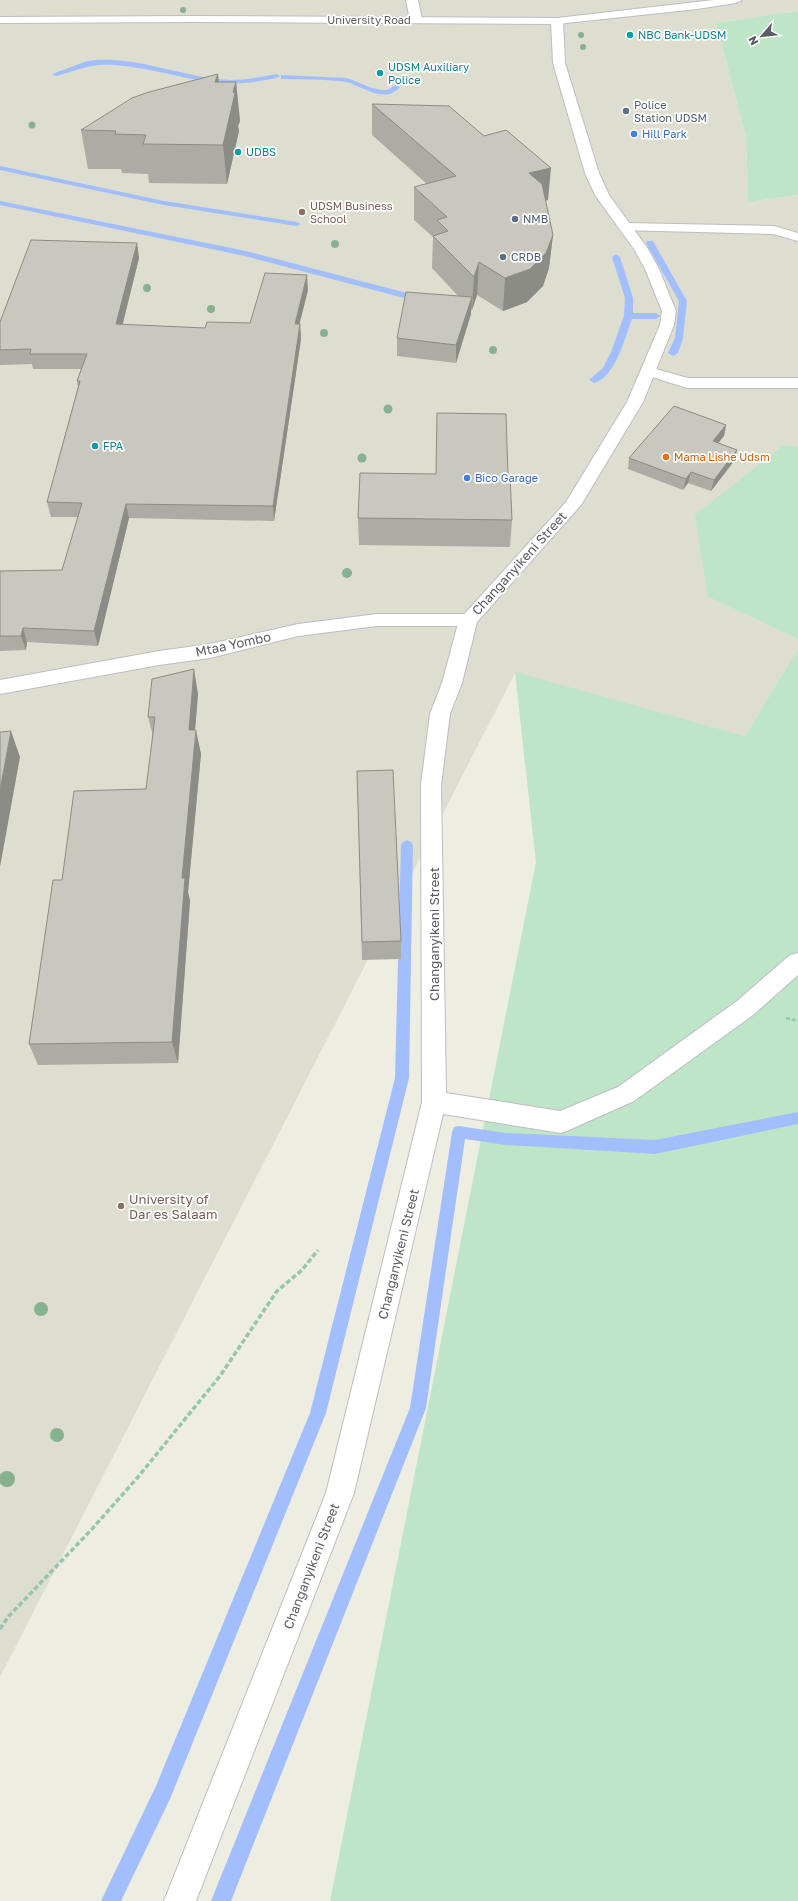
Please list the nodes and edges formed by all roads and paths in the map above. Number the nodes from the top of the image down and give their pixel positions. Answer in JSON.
{"nodes":[{"id":1,"x":412,"y":0,"type":"edge"},
{"id":2,"x":736,"y":0,"type":"edge"},
{"id":3,"x":0,"y":20,"type":"edge"},
{"id":4,"x":416,"y":20,"type":"junction"},
{"id":5,"x":557,"y":21,"type":"junction"},
{"id":6,"x":626,"y":227,"type":"junction"},
{"id":7,"x":798,"y":237,"type":"edge"},
{"id":8,"x":649,"y":369,"type":"junction"},
{"id":9,"x":798,"y":383,"type":"edge"},
{"id":10,"x":468,"y":620,"type":"junction"},
{"id":11,"x":0,"y":687,"type":"edge"},
{"id":12,"x":798,"y":962,"type":"edge"},
{"id":13,"x":434,"y":1102,"type":"junction"},
{"id":14,"x":318,"y":1250,"type":"dead end"},
{"id":15,"x":0,"y":1629,"type":"edge"},
{"id":16,"x":180,"y":1901,"type":"edge"}],
"edges":[{"from":1,"to":4,"type":"street"},
{"from":2,"to":5,"type":"street","name":"University Road"},
{"from":3,"to":4,"type":"street","name":"University Road"},
{"from":4,"to":5,"type":"street","name":"University Road"},
{"from":5,"to":6,"type":"street","name":"Changanyikeni Street"},
{"from":6,"to":7,"type":"street"},
{"from":6,"to":8,"type":"street","name":"Changanyikeni Street"},
{"from":8,"to":9,"type":"street"},
{"from":8,"to":10,"type":"street","name":"Changanyikeni Street"},
{"from":10,"to":11,"type":"street","name":"Mtaa Yombo"},
{"from":10,"to":13,"type":"street","name":"Changanyikeni Street"},
{"from":12,"to":13,"type":"street"},
{"from":13,"to":16,"type":"street","name":"Changanyikeni Street"},
{"from":14,"to":15,"type":"path"}]}
